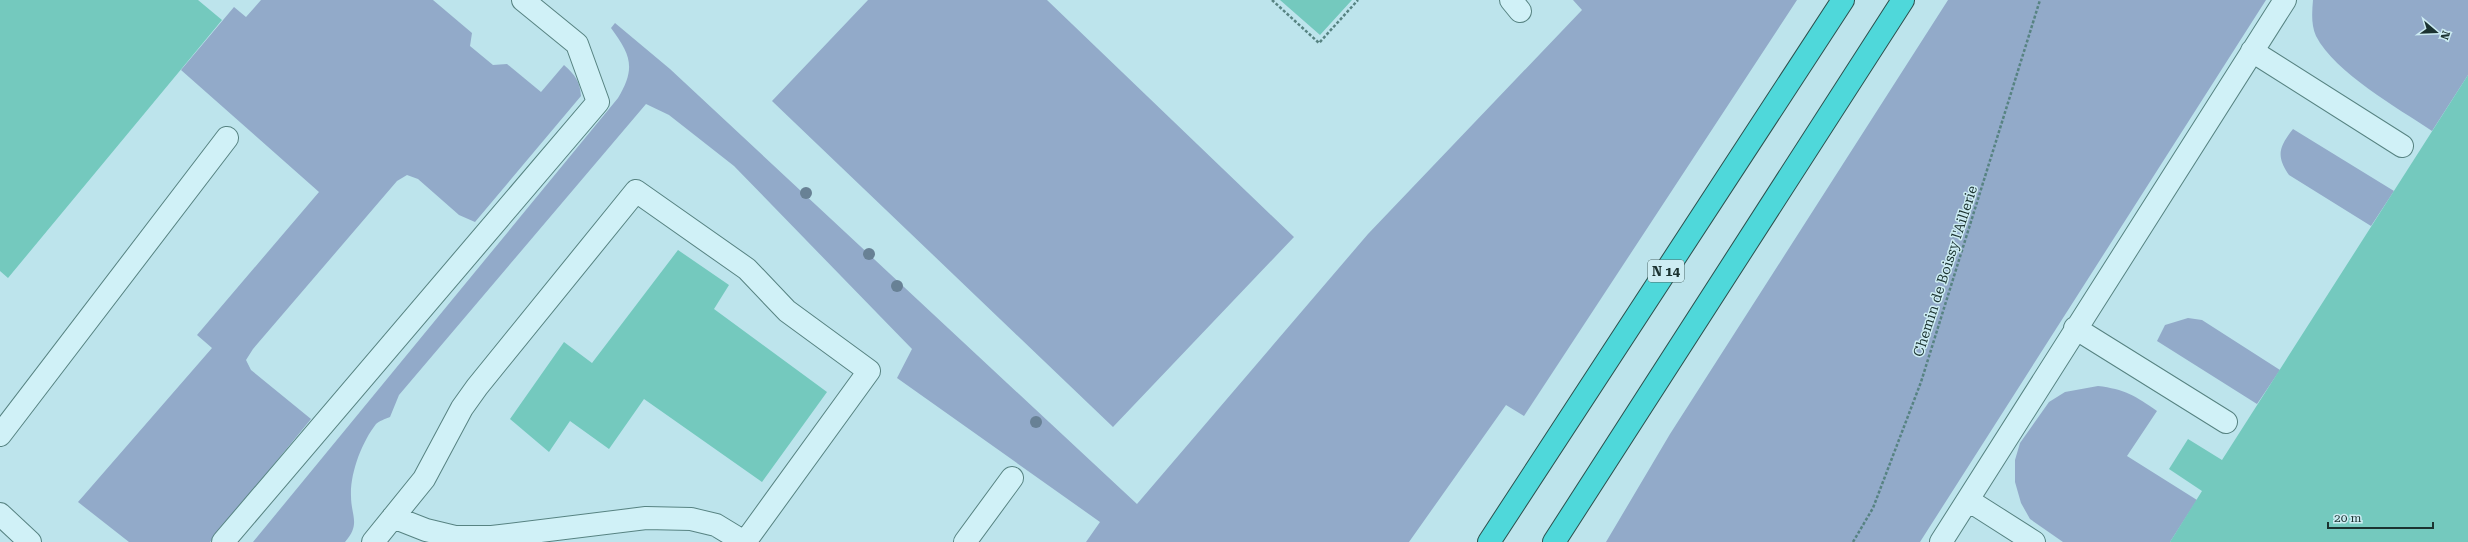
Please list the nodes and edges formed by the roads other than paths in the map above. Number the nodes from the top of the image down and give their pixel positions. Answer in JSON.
{"nodes":[{"id":1,"x":523,"y":0,"type":"edge"},
{"id":2,"x":1844,"y":0,"type":"edge"},
{"id":3,"x":1903,"y":0,"type":"edge"},
{"id":4,"x":2285,"y":0,"type":"edge"},
{"id":5,"x":2252,"y":51,"type":"junction"},
{"id":6,"x":227,"y":138,"type":"dead end"},
{"id":7,"x":2402,"y":146,"type":"dead end"},
{"id":8,"x":2075,"y":328,"type":"junction"},
{"id":9,"x":2226,"y":422,"type":"dead end"},
{"id":10,"x":0,"y":435,"type":"edge"},
{"id":11,"x":1012,"y":478,"type":"dead end"},
{"id":12,"x":1968,"y":500,"type":"junction"},
{"id":13,"x":0,"y":514,"type":"edge"},
{"id":14,"x":393,"y":517,"type":"junction"},
{"id":15,"x":30,"y":542,"type":"edge"},
{"id":16,"x":223,"y":542,"type":"edge"},
{"id":17,"x":372,"y":542,"type":"edge"},
{"id":18,"x":745,"y":542,"type":"edge"},
{"id":19,"x":965,"y":542,"type":"edge"},
{"id":20,"x":1489,"y":542,"type":"edge"},
{"id":21,"x":1554,"y":542,"type":"edge"},
{"id":22,"x":1940,"y":542,"type":"edge"},
{"id":23,"x":2034,"y":542,"type":"edge"}],
"edges":[{"from":1,"to":16,"type":"lane"},
{"from":2,"to":20,"type":"highway","number":"N 14"},
{"from":3,"to":21,"type":"highway"},
{"from":4,"to":5,"type":"lane"},
{"from":5,"to":7,"type":"lane"},
{"from":5,"to":8,"type":"lane"},
{"from":6,"to":10,"type":"lane"},
{"from":8,"to":9,"type":"lane"},
{"from":8,"to":12,"type":"lane"},
{"from":11,"to":19,"type":"lane"},
{"from":12,"to":22,"type":"lane"},
{"from":12,"to":23,"type":"lane"},
{"from":13,"to":15,"type":"lane"},
{"from":14,"to":17,"type":"lane"},
{"from":14,"to":18,"type":"lane"},
{"from":14,"to":18,"type":"lane"}]}
